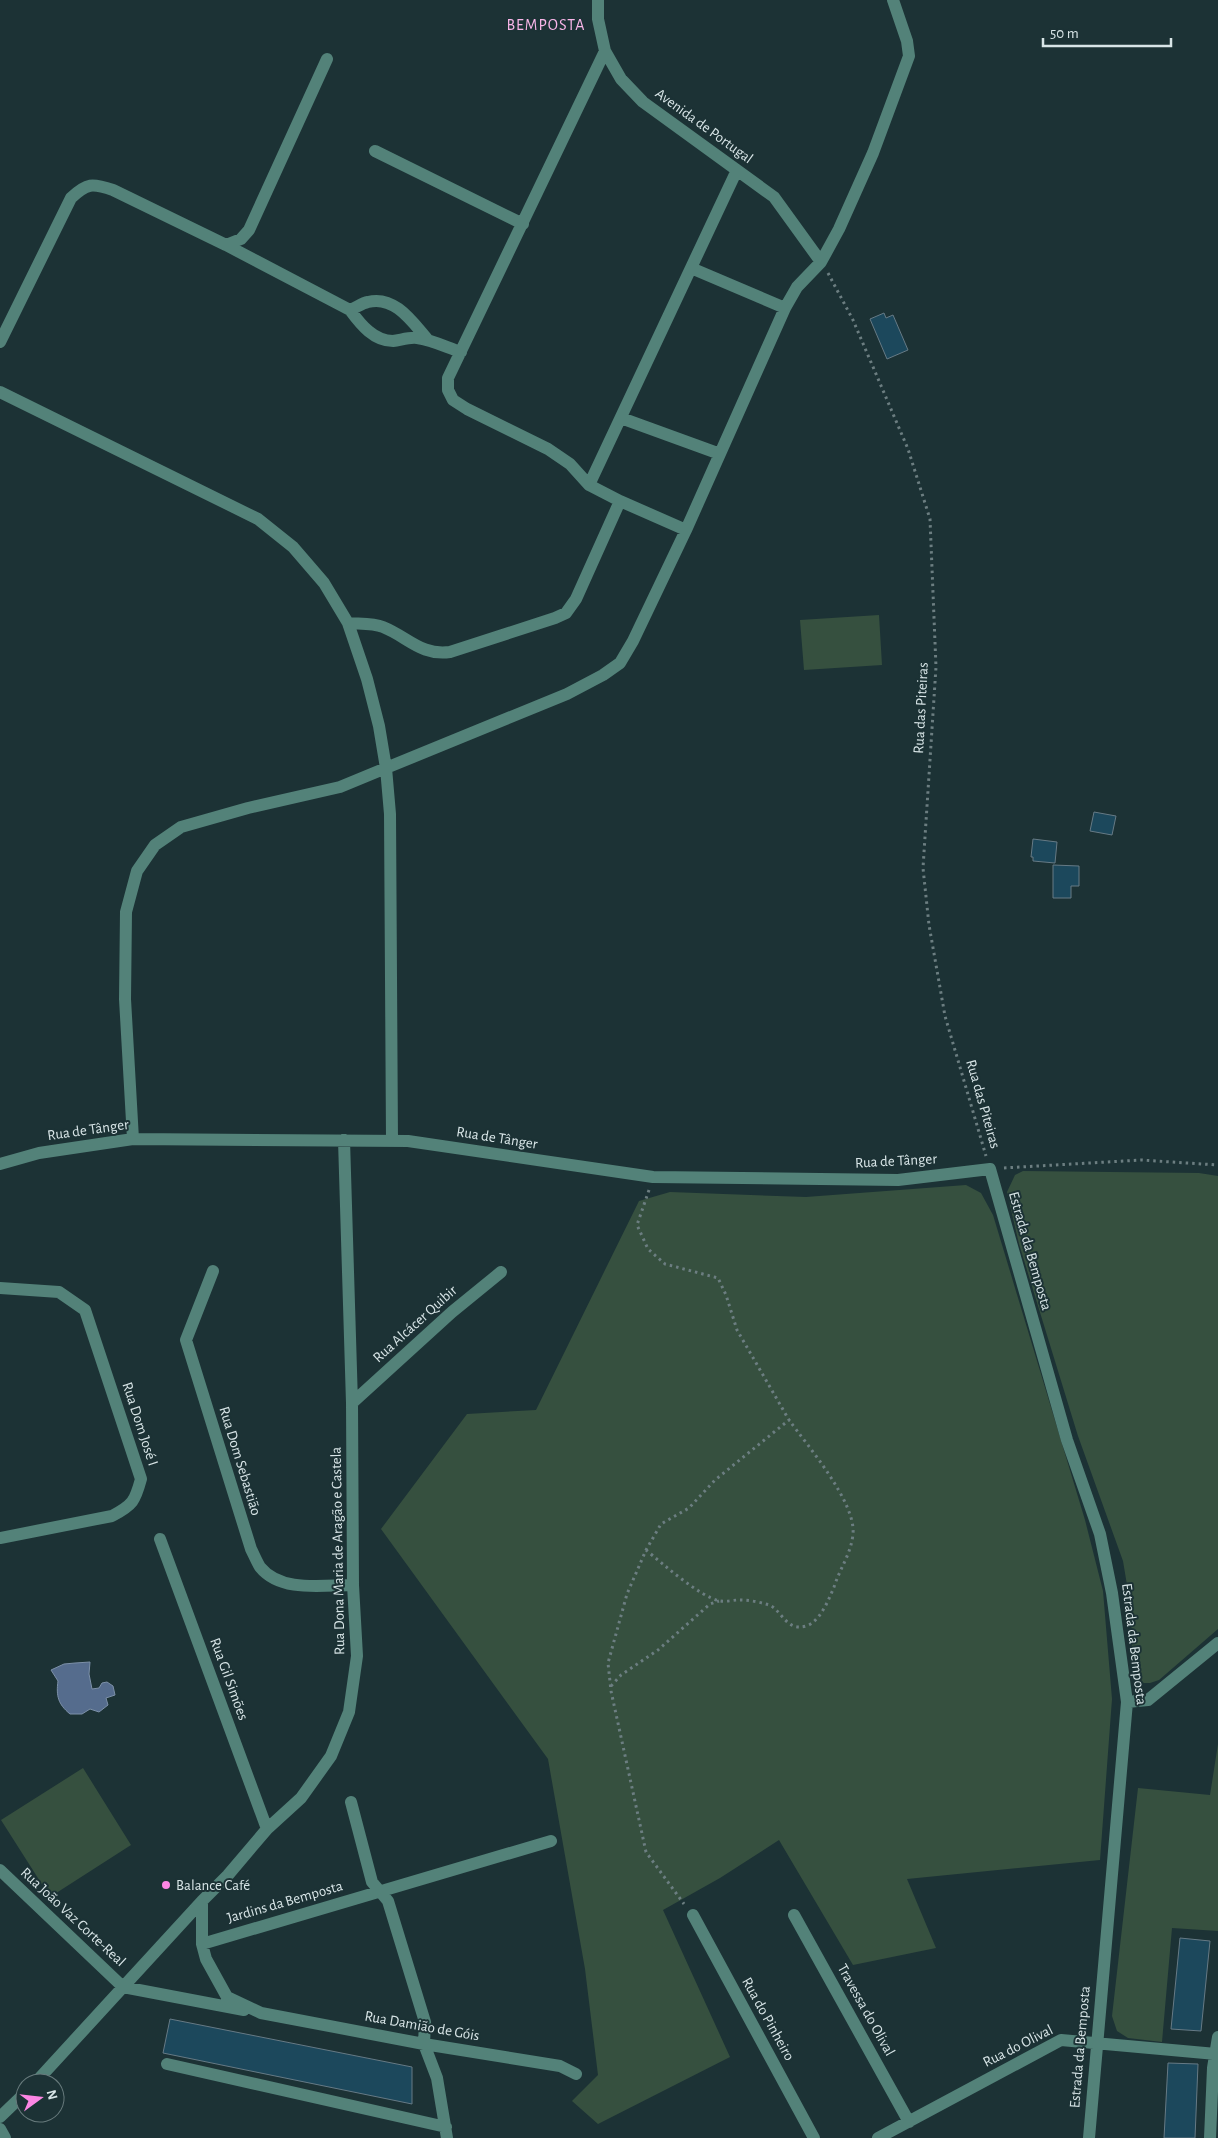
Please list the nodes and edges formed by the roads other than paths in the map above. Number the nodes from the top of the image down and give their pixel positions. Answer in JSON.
{"nodes":[{"id":1,"x":598,"y":0,"type":"edge"},
{"id":2,"x":893,"y":0,"type":"edge"},
{"id":3,"x":605,"y":51,"type":"junction"},
{"id":4,"x":327,"y":60,"type":"dead end"},
{"id":5,"x":374,"y":151,"type":"dead end"},
{"id":6,"x":737,"y":170,"type":"junction"},
{"id":7,"x":523,"y":224,"type":"junction"},
{"id":8,"x":226,"y":245,"type":"junction"},
{"id":9,"x":821,"y":262,"type":"junction"},
{"id":10,"x":691,"y":268,"type":"junction"},
{"id":11,"x":785,"y":308,"type":"junction"},
{"id":12,"x":350,"y":310,"type":"junction"},
{"id":13,"x":428,"y":340,"type":"junction"},
{"id":14,"x":0,"y":342,"type":"edge"},
{"id":15,"x":461,"y":352,"type":"junction"},
{"id":16,"x":0,"y":392,"type":"edge"},
{"id":17,"x":621,"y":418,"type":"junction"},
{"id":18,"x":720,"y":454,"type":"junction"},
{"id":19,"x":589,"y":485,"type":"junction"},
{"id":20,"x":620,"y":501,"type":"junction"},
{"id":21,"x":686,"y":530,"type":"junction"},
{"id":22,"x":348,"y":623,"type":"junction"},
{"id":23,"x":386,"y":768,"type":"junction"},
{"id":24,"x":132,"y":1139,"type":"junction"},
{"id":25,"x":344,"y":1140,"type":"junction"},
{"id":26,"x":392,"y":1141,"type":"junction"},
{"id":27,"x":0,"y":1164,"type":"edge"},
{"id":28,"x":990,"y":1169,"type":"joint"},
{"id":29,"x":213,"y":1271,"type":"dead end"},
{"id":30,"x":501,"y":1272,"type":"dead end"},
{"id":31,"x":0,"y":1288,"type":"edge"},
{"id":32,"x":352,"y":1402,"type":"junction"},
{"id":33,"x":0,"y":1538,"type":"edge"},
{"id":34,"x":160,"y":1539,"type":"dead end"},
{"id":35,"x":353,"y":1585,"type":"junction"},
{"id":36,"x":1218,"y":1643,"type":"edge"},
{"id":37,"x":1128,"y":1702,"type":"junction"},
{"id":38,"x":351,"y":1802,"type":"dead end"},
{"id":39,"x":267,"y":1829,"type":"junction"},
{"id":40,"x":552,"y":1841,"type":"dead end"},
{"id":41,"x":0,"y":1870,"type":"edge"},
{"id":42,"x":378,"y":1892,"type":"junction"},
{"id":43,"x":202,"y":1901,"type":"junction"},
{"id":44,"x":693,"y":1915,"type":"road end"},
{"id":45,"x":794,"y":1915,"type":"dead end"},
{"id":46,"x":202,"y":1944,"type":"junction"},
{"id":47,"x":123,"y":1987,"type":"junction"},
{"id":48,"x":261,"y":2014,"type":"junction"},
{"id":49,"x":1218,"y":2037,"type":"edge"},
{"id":50,"x":424,"y":2044,"type":"junction"},
{"id":51,"x":1098,"y":2045,"type":"junction"},
{"id":52,"x":1216,"y":2054,"type":"junction"},
{"id":53,"x":167,"y":2064,"type":"dead end"},
{"id":54,"x":44,"y":2073,"type":"edge"},
{"id":55,"x":576,"y":2074,"type":"dead end"},
{"id":56,"x":15,"y":2103,"type":"edge"},
{"id":57,"x":0,"y":2117,"type":"edge"},
{"id":58,"x":909,"y":2122,"type":"junction"},
{"id":59,"x":0,"y":2129,"type":"edge"},
{"id":60,"x":447,"y":2133,"type":"edge"},
{"id":61,"x":5,"y":2138,"type":"edge"},
{"id":62,"x":814,"y":2138,"type":"edge"},
{"id":63,"x":878,"y":2138,"type":"edge"},
{"id":64,"x":1090,"y":2138,"type":"edge"},
{"id":65,"x":1210,"y":2138,"type":"edge"}],
"edges":[{"from":1,"to":3,"type":"street","name":"Avenida de Portugal"},
{"from":2,"to":9,"type":"street"},
{"from":3,"to":6,"type":"street","name":"Avenida de Portugal"},
{"from":3,"to":7,"type":"street"},
{"from":4,"to":8,"type":"street"},
{"from":5,"to":7,"type":"street"},
{"from":6,"to":9,"type":"street","name":"Avenida de Portugal"},
{"from":6,"to":10,"type":"street"},
{"from":7,"to":15,"type":"street"},
{"from":8,"to":12,"type":"street"},
{"from":8,"to":14,"type":"street"},
{"from":9,"to":11,"type":"street"},
{"from":10,"to":11,"type":"street"},
{"from":10,"to":17,"type":"street"},
{"from":11,"to":18,"type":"street"},
{"from":12,"to":13,"type":"street"},
{"from":12,"to":13,"type":"street"},
{"from":13,"to":15,"type":"street"},
{"from":15,"to":19,"type":"street"},
{"from":16,"to":22,"type":"street"},
{"from":17,"to":18,"type":"street"},
{"from":17,"to":19,"type":"street"},
{"from":18,"to":21,"type":"street"},
{"from":19,"to":20,"type":"street"},
{"from":20,"to":21,"type":"street"},
{"from":20,"to":22,"type":"street"},
{"from":21,"to":23,"type":"street"},
{"from":22,"to":23,"type":"street"},
{"from":23,"to":24,"type":"street"},
{"from":23,"to":26,"type":"street"},
{"from":24,"to":25,"type":"street","name":"Rua de Tânger"},
{"from":24,"to":27,"type":"street","name":"Rua de Tânger"},
{"from":25,"to":26,"type":"street","name":"Rua de Tânger"},
{"from":25,"to":32,"type":"street","name":"Rua Dona Maria de Aragão e Castela"},
{"from":26,"to":28,"type":"street","name":"Rua de Tânger"},
{"from":28,"to":37,"type":"street","name":"Estrada da Bemposta"},
{"from":29,"to":35,"type":"street","name":"Rua Dom Sebastião"},
{"from":30,"to":32,"type":"street","name":"Rua Alcácer Quibir"},
{"from":31,"to":33,"type":"street","name":"Rua Dom José I"},
{"from":32,"to":35,"type":"street","name":"Rua Dona Maria de Aragão e Castela"},
{"from":34,"to":39,"type":"street","name":"Rua Gil Simões"},
{"from":35,"to":39,"type":"street","name":"Rua Dona Maria de Aragão e Castela"},
{"from":36,"to":37,"type":"street"},
{"from":37,"to":51,"type":"street","name":"Estrada da Bemposta"},
{"from":38,"to":42,"type":"street"},
{"from":39,"to":43,"type":"street","name":"Rua Dona Maria de Aragão e Castela"},
{"from":40,"to":42,"type":"street","name":"Jardins da Bemposta"},
{"from":41,"to":47,"type":"street","name":"Rua João Vaz Corte-Real"},
{"from":42,"to":46,"type":"street","name":"Jardins da Bemposta"},
{"from":42,"to":50,"type":"street"},
{"from":43,"to":46,"type":"street","name":"Rua Damião de Góis"},
{"from":43,"to":47,"type":"street","name":"Rua Dona Maria de Aragão e Castela"},
{"from":44,"to":62,"type":"street","name":"Rua do Pinheiro"},
{"from":45,"to":58,"type":"street","name":"Travessa do Olival"},
{"from":46,"to":48,"type":"street","name":"Rua Damião de Góis"},
{"from":47,"to":48,"type":"street","name":"Rua Damião de Góis"},
{"from":47,"to":54,"type":"street","name":"Rua Dona Maria de Aragão e Castela"},
{"from":48,"to":50,"type":"street","name":"Rua Damião de Góis"},
{"from":49,"to":52,"type":"street"},
{"from":50,"to":55,"type":"street","name":"Rua Damião de Góis"},
{"from":50,"to":60,"type":"street"},
{"from":51,"to":52,"type":"street","name":"Rua do Olival"},
{"from":51,"to":58,"type":"street","name":"Rua do Olival"},
{"from":51,"to":64,"type":"street","name":"Estrada da Bemposta"},
{"from":52,"to":65,"type":"street"},
{"from":53,"to":60,"type":"street"},
{"from":56,"to":57,"type":"street"},
{"from":58,"to":63,"type":"street","name":"Rua do Olival"},
{"from":59,"to":61,"type":"street"}]}
